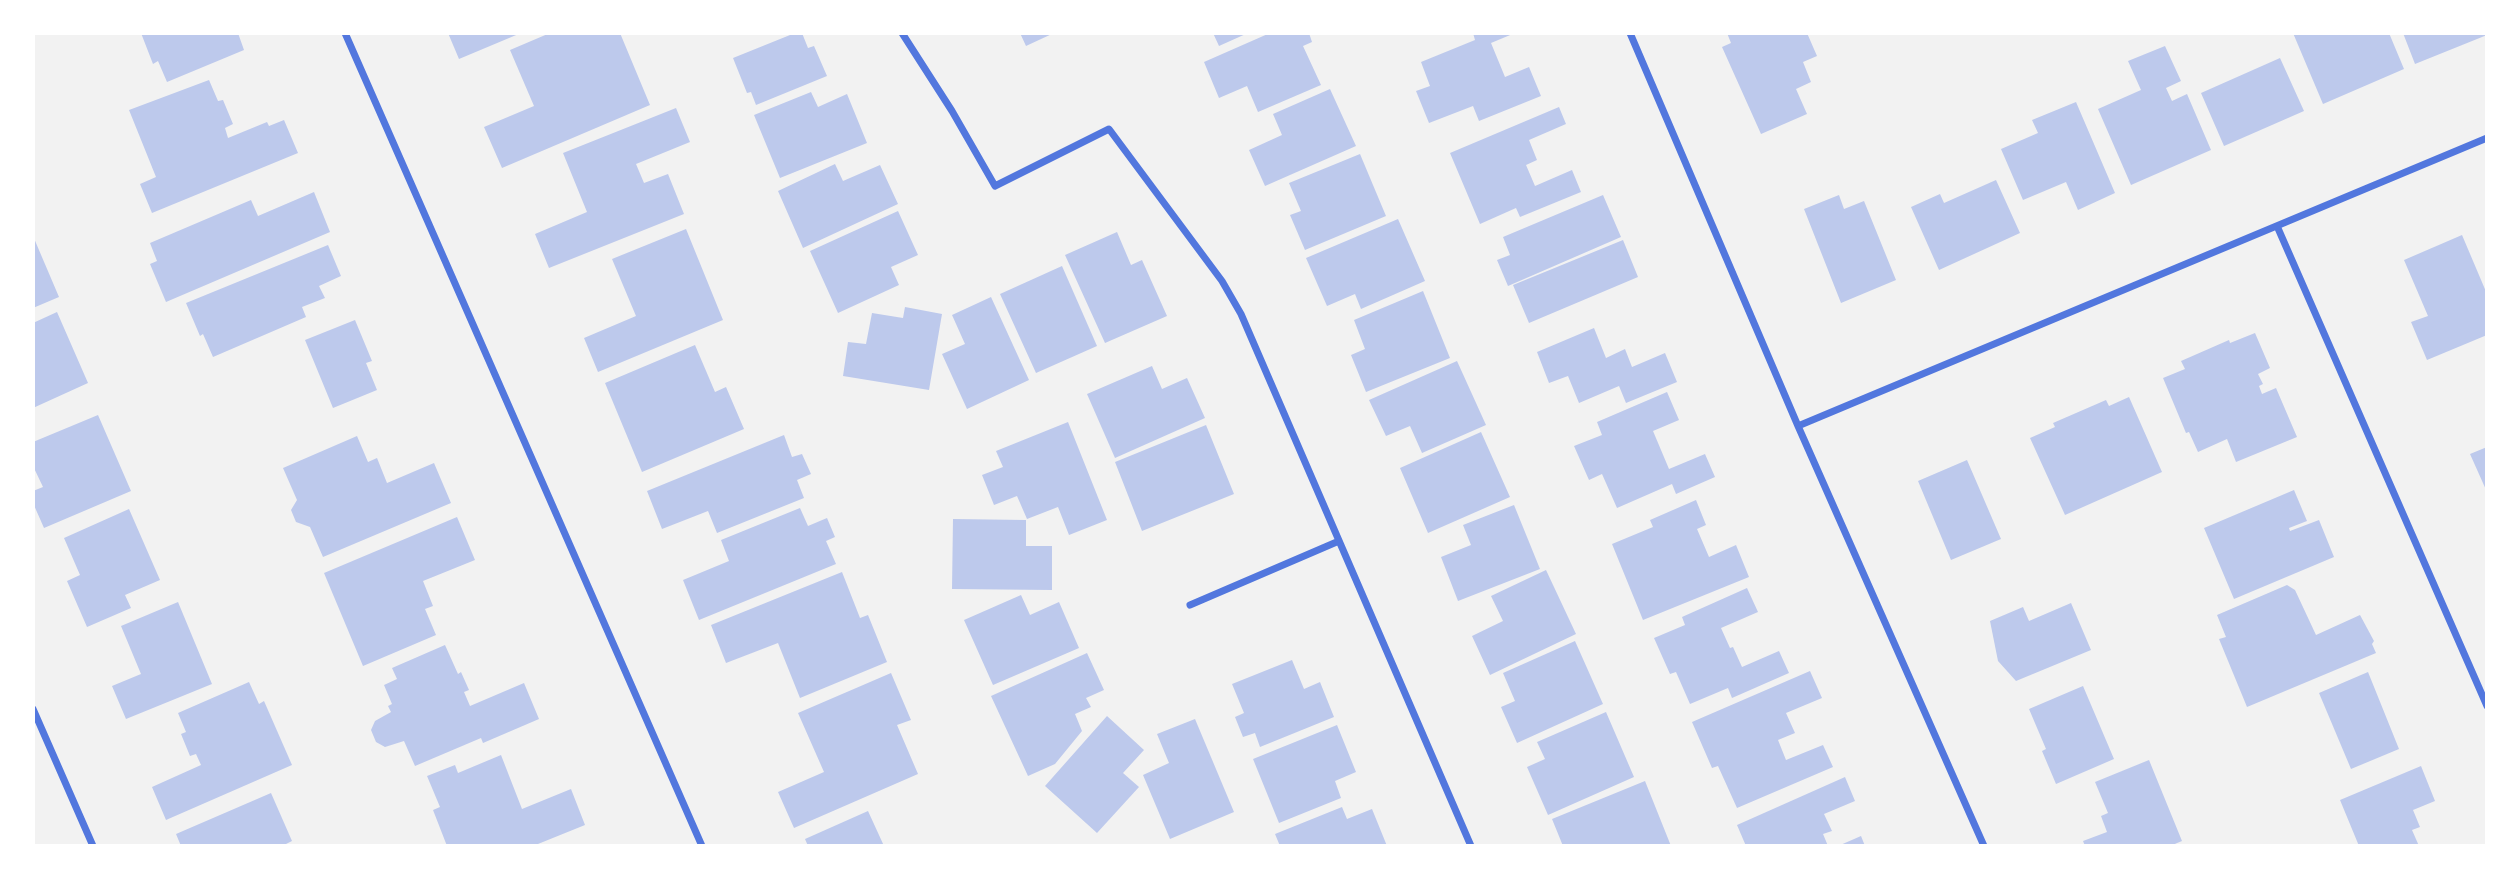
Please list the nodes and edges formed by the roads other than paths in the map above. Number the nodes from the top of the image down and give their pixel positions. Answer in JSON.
{"nodes":[{"id":1,"x":345,"y":33,"type":"edge"},
{"id":2,"x":902,"y":33,"type":"edge"},
{"id":3,"x":1630,"y":33,"type":"edge"},
{"id":4,"x":2487,"y":138,"type":"edge"},
{"id":5,"x":2277,"y":226,"type":"junction"},
{"id":6,"x":1798,"y":426,"type":"junction"},
{"id":7,"x":1339,"y":541,"type":"junction"},
{"id":8,"x":1190,"y":605,"type":"dead end"},
{"id":9,"x":2487,"y":706,"type":"edge"},
{"id":10,"x":33,"y":709,"type":"edge"},
{"id":11,"x":93,"y":846,"type":"edge"},
{"id":12,"x":702,"y":846,"type":"edge"},
{"id":13,"x":1471,"y":846,"type":"edge"},
{"id":14,"x":1984,"y":846,"type":"edge"}],
"edges":[{"from":1,"to":12,"type":"street"},
{"from":2,"to":7,"type":"street"},
{"from":3,"to":6,"type":"street"},
{"from":4,"to":5,"type":"street"},
{"from":5,"to":6,"type":"street"},
{"from":5,"to":9,"type":"street"},
{"from":6,"to":14,"type":"street"},
{"from":7,"to":8,"type":"street"},
{"from":7,"to":13,"type":"street"},
{"from":10,"to":11,"type":"street"}]}
